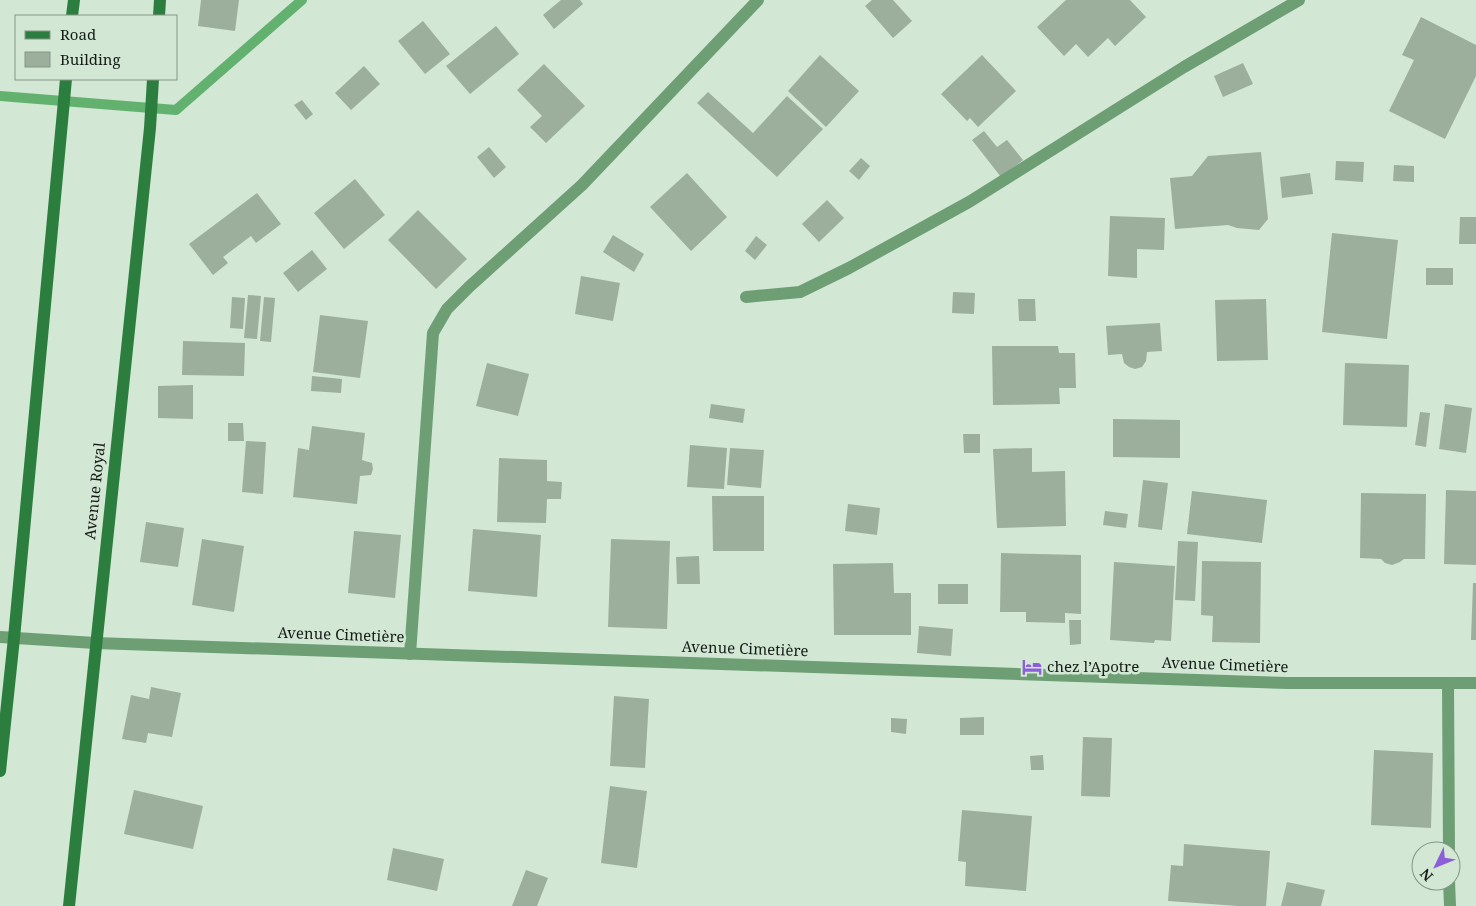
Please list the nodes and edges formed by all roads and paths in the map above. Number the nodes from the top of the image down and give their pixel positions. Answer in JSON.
{"nodes":[{"id":1,"x":74,"y":0,"type":"edge"},
{"id":2,"x":160,"y":0,"type":"edge"},
{"id":3,"x":758,"y":0,"type":"edge"},
{"id":4,"x":1299,"y":0,"type":"edge"},
{"id":5,"x":72,"y":15,"type":"edge"},
{"id":6,"x":159,"y":15,"type":"edge"},
{"id":7,"x":66,"y":80,"type":"edge"},
{"id":8,"x":153,"y":80,"type":"edge"},
{"id":9,"x":746,"y":297,"type":"dead end"},
{"id":10,"x":0,"y":637,"type":"edge"},
{"id":11,"x":14,"y":638,"type":"junction"},
{"id":12,"x":95,"y":643,"type":"junction"},
{"id":13,"x":410,"y":654,"type":"junction"},
{"id":14,"x":1448,"y":683,"type":"junction"},
{"id":15,"x":1476,"y":683,"type":"edge"},
{"id":16,"x":0,"y":771,"type":"edge"},
{"id":17,"x":1449,"y":841,"type":"edge"},
{"id":18,"x":1449,"y":891,"type":"edge"},
{"id":19,"x":68,"y":906,"type":"edge"},
{"id":20,"x":1450,"y":906,"type":"edge"}],
"edges":[{"from":1,"to":5,"type":"street"},
{"from":2,"to":6,"type":"street"},
{"from":3,"to":13,"type":"street"},
{"from":4,"to":9,"type":"street"},
{"from":7,"to":11,"type":"street"},
{"from":8,"to":12,"type":"street","name":"Avenue Royal"},
{"from":10,"to":11,"type":"street","name":"Avenue Cimetière"},
{"from":11,"to":12,"type":"street","name":"Avenue Cimetière"},
{"from":11,"to":16,"type":"street"},
{"from":12,"to":13,"type":"street","name":"Avenue Cimetière"},
{"from":12,"to":19,"type":"street","name":"Avenue Royal"},
{"from":13,"to":14,"type":"street","name":"Avenue Cimetière"},
{"from":14,"to":15,"type":"street","name":"Avenue Cimetière"},
{"from":14,"to":17,"type":"street"},
{"from":18,"to":20,"type":"street"}]}
